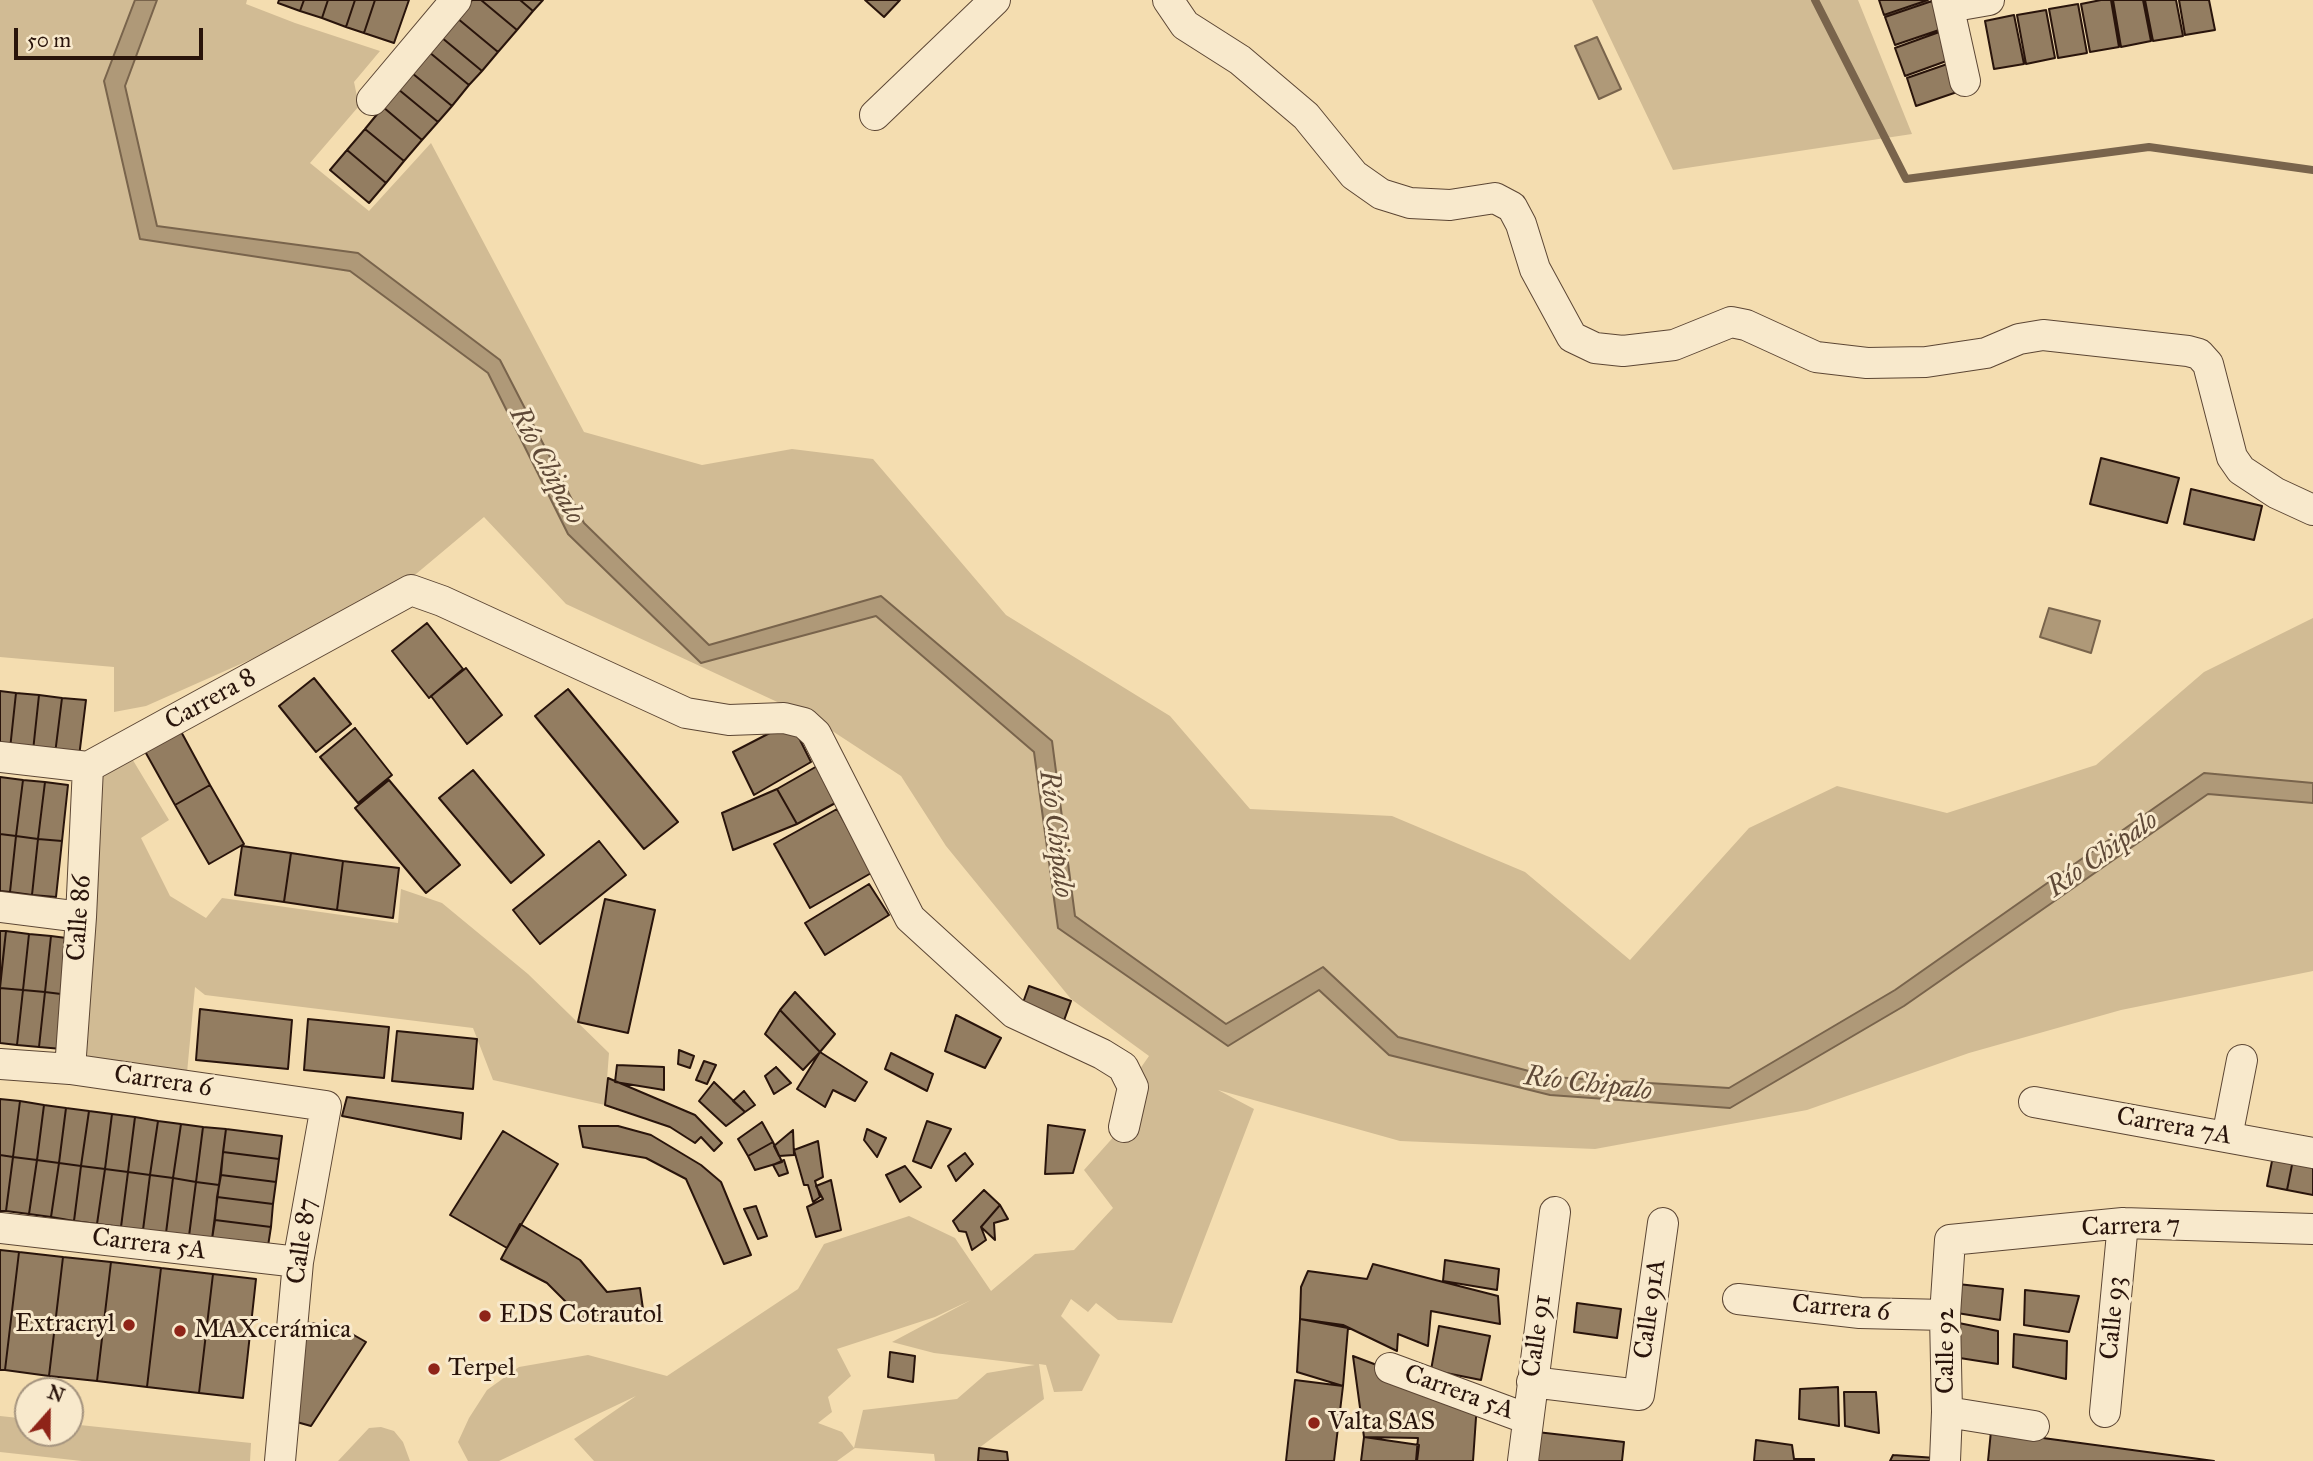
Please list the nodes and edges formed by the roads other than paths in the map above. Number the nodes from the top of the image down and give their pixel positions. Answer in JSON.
{"nodes":[{"id":1,"x":456,"y":0,"type":"edge"},
{"id":2,"x":995,"y":0,"type":"edge"},
{"id":3,"x":1168,"y":0,"type":"edge"},
{"id":4,"x":1989,"y":0,"type":"edge"},
{"id":5,"x":1948,"y":3,"type":"edge"},
{"id":6,"x":1965,"y":81,"type":"dead end"},
{"id":7,"x":372,"y":100,"type":"dead end"},
{"id":8,"x":875,"y":115,"type":"dead end"},
{"id":9,"x":2313,"y":510,"type":"edge"},
{"id":10,"x":0,"y":757,"type":"edge"},
{"id":11,"x":88,"y":768,"type":"junction"},
{"id":12,"x":0,"y":907,"type":"edge"},
{"id":13,"x":81,"y":917,"type":"junction"},
{"id":14,"x":2242,"y":1060,"type":"dead end"},
{"id":15,"x":0,"y":1064,"type":"edge"},
{"id":16,"x":70,"y":1069,"type":"junction"},
{"id":17,"x":2034,"y":1102,"type":"dead end"},
{"id":18,"x":326,"y":1106,"type":"joint"},
{"id":19,"x":1124,"y":1127,"type":"dead end"},
{"id":20,"x":2227,"y":1137,"type":"junction"},
{"id":21,"x":2313,"y":1153,"type":"edge"},
{"id":22,"x":1555,"y":1212,"type":"dead end"},
{"id":23,"x":1663,"y":1223,"type":"dead end"},
{"id":24,"x":2123,"y":1223,"type":"junction"},
{"id":25,"x":0,"y":1228,"type":"edge"},
{"id":26,"x":2313,"y":1229,"type":"edge"},
{"id":27,"x":1950,"y":1240,"type":"joint"},
{"id":28,"x":298,"y":1262,"type":"junction"},
{"id":29,"x":1738,"y":1299,"type":"dead end"},
{"id":30,"x":1945,"y":1315,"type":"junction"},
{"id":31,"x":1390,"y":1368,"type":"dead end"},
{"id":32,"x":1532,"y":1382,"type":"junction"},
{"id":33,"x":1639,"y":1395,"type":"joint"},
{"id":34,"x":1947,"y":1412,"type":"junction"},
{"id":35,"x":2105,"y":1412,"type":"dead end"},
{"id":36,"x":1528,"y":1419,"type":"junction"},
{"id":37,"x":2034,"y":1426,"type":"dead end"},
{"id":38,"x":280,"y":1461,"type":"edge"},
{"id":39,"x":1522,"y":1461,"type":"edge"},
{"id":40,"x":1945,"y":1461,"type":"edge"}],
"edges":[{"from":1,"to":7,"type":"street"},
{"from":2,"to":8,"type":"street"},
{"from":3,"to":9,"type":"street"},
{"from":4,"to":5,"type":"street"},
{"from":5,"to":6,"type":"street"},
{"from":10,"to":11,"type":"street"},
{"from":11,"to":13,"type":"street","name":"Calle 86"},
{"from":11,"to":19,"type":"street","name":"Carrera 8"},
{"from":12,"to":13,"type":"street"},
{"from":13,"to":16,"type":"street","name":"Calle 86"},
{"from":14,"to":20,"type":"street"},
{"from":15,"to":16,"type":"street","name":"Carrera 6"},
{"from":16,"to":18,"type":"street","name":"Carrera 6"},
{"from":17,"to":20,"type":"street","name":"Carrera 7A"},
{"from":18,"to":28,"type":"street","name":"Calle 87"},
{"from":20,"to":21,"type":"street","name":"Carrera 7A"},
{"from":22,"to":32,"type":"street","name":"Calle 91"},
{"from":23,"to":33,"type":"street","name":"Calle 91A"},
{"from":24,"to":26,"type":"street","name":"Carrera 7"},
{"from":24,"to":27,"type":"street","name":"Carrera 7"},
{"from":24,"to":35,"type":"street","name":"Calle 93"},
{"from":25,"to":28,"type":"street","name":"Carrera 5A"},
{"from":27,"to":30,"type":"street","name":"Calle 92"},
{"from":28,"to":38,"type":"street","name":"Calle 87"},
{"from":29,"to":30,"type":"street","name":"Carrera 6"},
{"from":30,"to":34,"type":"street","name":"Calle 92"},
{"from":31,"to":36,"type":"street","name":"Carrera 5A"},
{"from":32,"to":33,"type":"street","name":"Carrera 5A"},
{"from":32,"to":36,"type":"street","name":"Calle 91"},
{"from":34,"to":37,"type":"street"},
{"from":34,"to":40,"type":"street","name":"Calle 92"},
{"from":36,"to":39,"type":"street","name":"Calle 91"}]}
